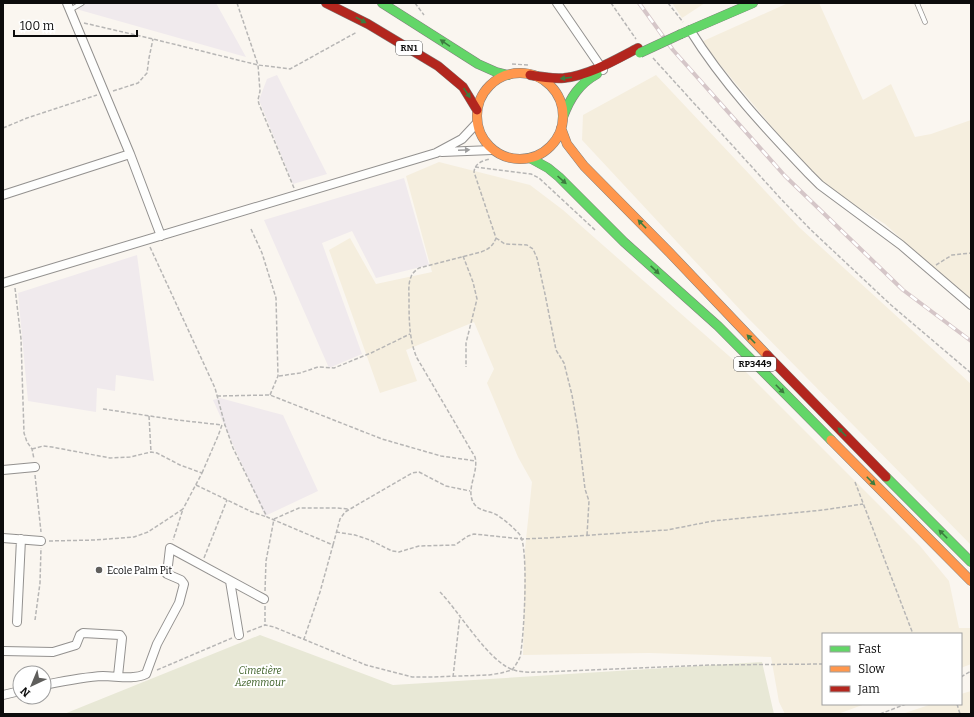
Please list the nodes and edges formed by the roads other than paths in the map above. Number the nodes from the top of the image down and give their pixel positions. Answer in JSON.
{"nodes":[{"id":1,"x":82,"y":3,"type":"edge"},
{"id":2,"x":326,"y":3,"type":"edge"},
{"id":3,"x":382,"y":3,"type":"edge"},
{"id":4,"x":557,"y":3,"type":"edge"},
{"id":5,"x":740,"y":3,"type":"edge"},
{"id":6,"x":753,"y":3,"type":"edge"},
{"id":7,"x":917,"y":3,"type":"edge"},
{"id":8,"x":68,"y":7,"type":"edge"},
{"id":9,"x":925,"y":22,"type":"dead end"},
{"id":10,"x":684,"y":30,"type":"junction"},
{"id":11,"x":602,"y":68,"type":"junction"},
{"id":12,"x":531,"y":70,"type":"junction"},
{"id":13,"x":508,"y":75,"type":"junction"},
{"id":14,"x":477,"y":110,"type":"junction"},
{"id":15,"x":563,"y":117,"type":"junction"},
{"id":16,"x":477,"y":123,"type":"junction"},
{"id":17,"x":561,"y":128,"type":"junction"},
{"id":18,"x":492,"y":150,"type":"junction"},
{"id":19,"x":436,"y":153,"type":"junction"},
{"id":20,"x":130,"y":154,"type":"junction"},
{"id":21,"x":530,"y":158,"type":"junction"},
{"id":22,"x":3,"y":195,"type":"edge"},
{"id":23,"x":161,"y":236,"type":"junction"},
{"id":24,"x":3,"y":283,"type":"edge"},
{"id":25,"x":971,"y":305,"type":"edge"},
{"id":26,"x":34,"y":467,"type":"road end"},
{"id":27,"x":3,"y":470,"type":"edge"},
{"id":28,"x":3,"y":538,"type":"edge"},
{"id":29,"x":21,"y":539,"type":"junction"},
{"id":30,"x":41,"y":541,"type":"road end"},
{"id":31,"x":971,"y":562,"type":"edge"},
{"id":32,"x":230,"y":581,"type":"junction"},
{"id":33,"x":971,"y":581,"type":"edge"},
{"id":34,"x":264,"y":599,"type":"road end"},
{"id":35,"x":16,"y":622,"type":"dead end"},
{"id":36,"x":239,"y":635,"type":"road end"},
{"id":37,"x":3,"y":651,"type":"edge"},
{"id":38,"x":118,"y":676,"type":"junction"},
{"id":39,"x":52,"y":684,"type":"edge"}],
"edges":[{"from":1,"to":8,"type":"lane"},
{"from":2,"to":14,"type":"main road","number":"RN1","one_way":true},
{"from":13,"to":3,"type":"main road","number":"RN1","one_way":true},
{"from":4,"to":11,"type":"street"},
{"from":5,"to":10,"type":"main road","number":"RN1"},
{"from":6,"to":10,"type":"main road","number":"RN1"},
{"from":7,"to":9,"type":"lane"},
{"from":8,"to":20,"type":"street"},
{"from":10,"to":11,"type":"main road","number":"RN1"},
{"from":10,"to":25,"type":"street"},
{"from":11,"to":12,"type":"main road","number":"RN1","one_way":true},
{"from":11,"to":15,"type":"main road","number":"RN1"},
{"from":12,"to":13,"type":"main road","number":"RN1"},
{"from":12,"to":15,"type":"main road","number":"RN1"},
{"from":13,"to":14,"type":"main road","number":"RN1"},
{"from":14,"to":16,"type":"main road","number":"RN1"},
{"from":15,"to":17,"type":"main road","number":"RN1"},
{"from":16,"to":18,"type":"main road","number":"RN1"},
{"from":16,"to":19,"type":"street"},
{"from":17,"to":21,"type":"main road","number":"RN1"},
{"from":31,"to":17,"type":"main road","number":"RP3449","one_way":true},
{"from":19,"to":18,"type":"street","one_way":true},
{"from":18,"to":21,"type":"main road","number":"RN1"},
{"from":19,"to":23,"type":"street"},
{"from":20,"to":22,"type":"street"},
{"from":20,"to":23,"type":"street"},
{"from":21,"to":33,"type":"main road","number":"RP3449","one_way":true},
{"from":23,"to":24,"type":"street"},
{"from":26,"to":27,"type":"street"},
{"from":28,"to":29,"type":"street"},
{"from":29,"to":30,"type":"street"},
{"from":29,"to":35,"type":"street"},
{"from":32,"to":34,"type":"street"},
{"from":32,"to":36,"type":"street"},
{"from":32,"to":38,"type":"street"},
{"from":37,"to":38,"type":"street"},
{"from":38,"to":39,"type":"street"}]}
